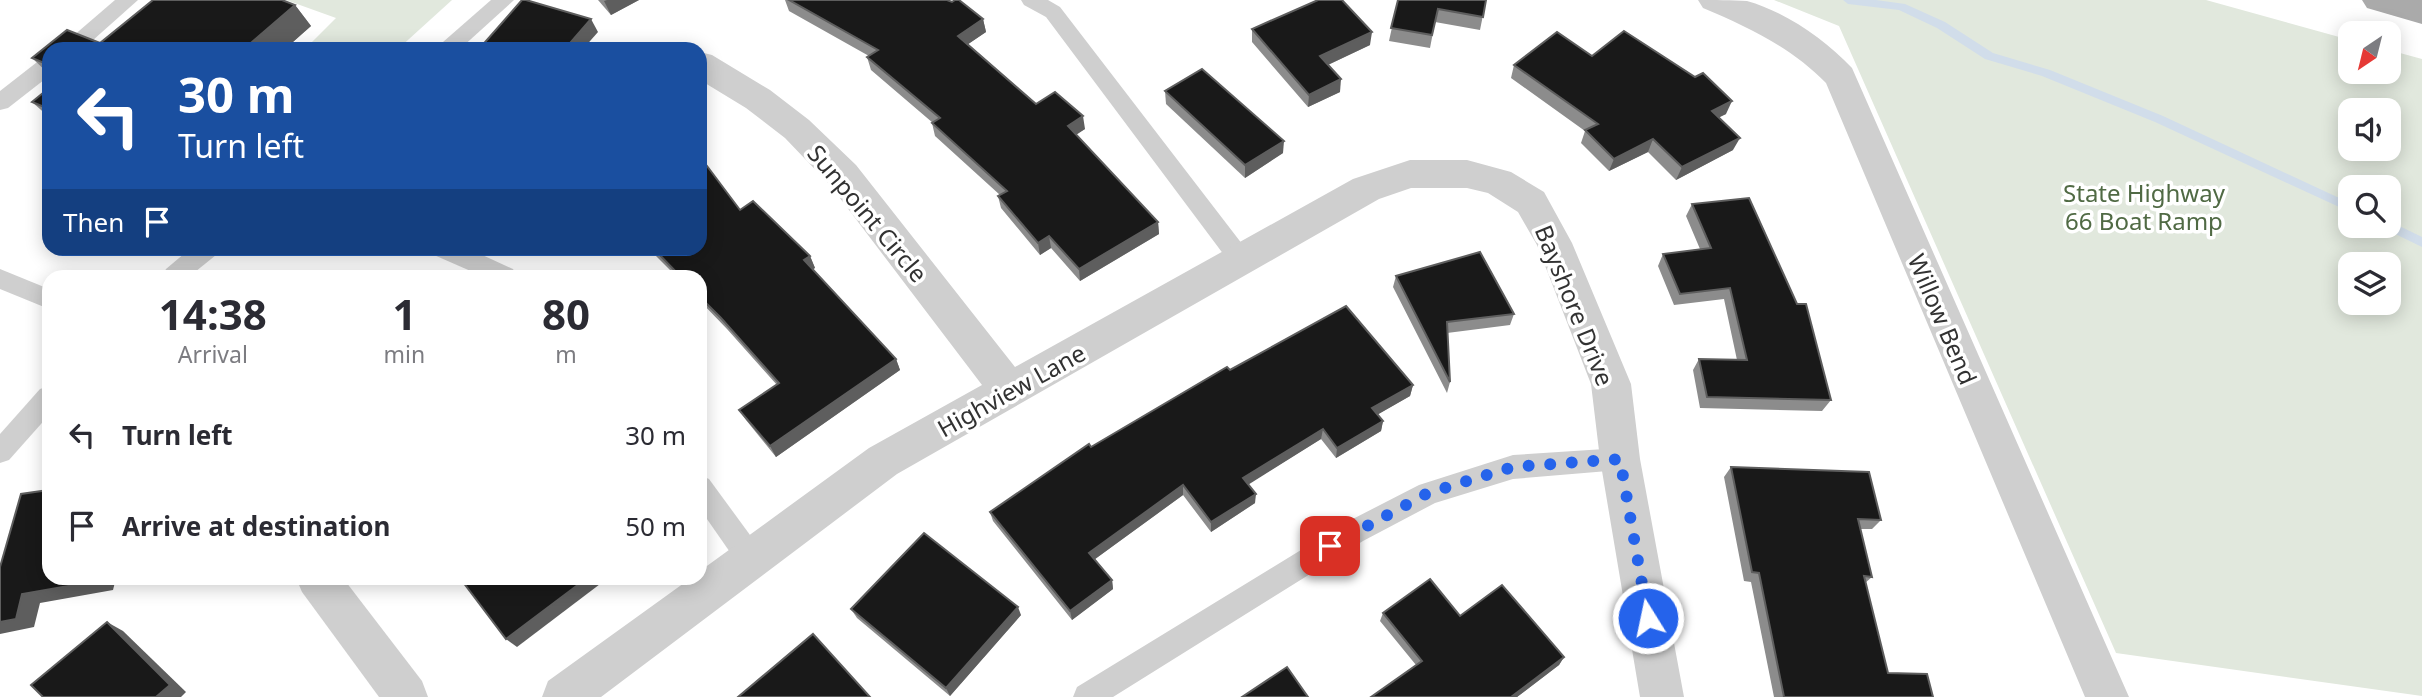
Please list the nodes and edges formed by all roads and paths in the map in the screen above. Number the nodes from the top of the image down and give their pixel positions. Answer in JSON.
{"nodes":[{"id":1,"x":128,"y":0,"type":"edge"},
{"id":2,"x":504,"y":0,"type":"edge"},
{"id":3,"x":1031,"y":0,"type":"edge"},
{"id":4,"x":1714,"y":0,"type":"edge"},
{"id":5,"x":2378,"y":0,"type":"edge"},
{"id":6,"x":2422,"y":12,"type":"edge"},
{"id":7,"x":77,"y":42,"type":"edge"},
{"id":8,"x":454,"y":42,"type":"edge"},
{"id":9,"x":707,"y":68,"type":"edge"},
{"id":10,"x":42,"y":70,"type":"edge"},
{"id":11,"x":0,"y":102,"type":"edge"},
{"id":12,"x":1498,"y":182,"type":"joint"},
{"id":13,"x":198,"y":256,"type":"edge"},
{"id":14,"x":460,"y":256,"type":"edge"},
{"id":15,"x":1241,"y":260,"type":"junction"},
{"id":16,"x":181,"y":270,"type":"edge"},
{"id":17,"x":492,"y":270,"type":"edge"},
{"id":18,"x":0,"y":279,"type":"edge"},
{"id":19,"x":42,"y":296,"type":"edge"},
{"id":20,"x":1010,"y":391,"type":"junction"},
{"id":21,"x":42,"y":405,"type":"edge"},
{"id":22,"x":0,"y":452,"type":"edge"},
{"id":23,"x":1620,"y":459,"type":"junction"},
{"id":24,"x":707,"y":497,"type":"edge"},
{"id":25,"x":751,"y":559,"type":"junction"},
{"id":26,"x":322,"y":585,"type":"edge"},
{"id":27,"x":406,"y":697,"type":"edge"},
{"id":28,"x":564,"y":697,"type":"edge"},
{"id":29,"x":1087,"y":697,"type":"edge"},
{"id":30,"x":1662,"y":697,"type":"edge"},
{"id":31,"x":2107,"y":697,"type":"edge"}],
"edges":[{"from":1,"to":7,"type":"lane"},
{"from":2,"to":8,"type":"lane"},
{"from":3,"to":15,"type":"lane"},
{"from":4,"to":31,"type":"street","name":"Willow Bend"},
{"from":5,"to":6,"type":"main road"},
{"from":9,"to":20,"type":"street","name":"Sunpoint Circle"},
{"from":10,"to":11,"type":"lane"},
{"from":12,"to":15,"type":"street","name":"Highview Lane"},
{"from":12,"to":23,"type":"street","name":"Bayshore Drive"},
{"from":13,"to":16,"type":"lane"},
{"from":14,"to":17,"type":"lane"},
{"from":15,"to":20,"type":"street","name":"Highview Lane"},
{"from":18,"to":19,"type":"lane"},
{"from":20,"to":25,"type":"street","name":"Highview Lane"},
{"from":21,"to":22,"type":"lane"},
{"from":23,"to":29,"type":"lane"},
{"from":23,"to":30,"type":"street","name":"Bayshore Drive"},
{"from":24,"to":25,"type":"lane"},
{"from":25,"to":28,"type":"street","name":"Highview Lane"},
{"from":26,"to":27,"type":"street"}]}
